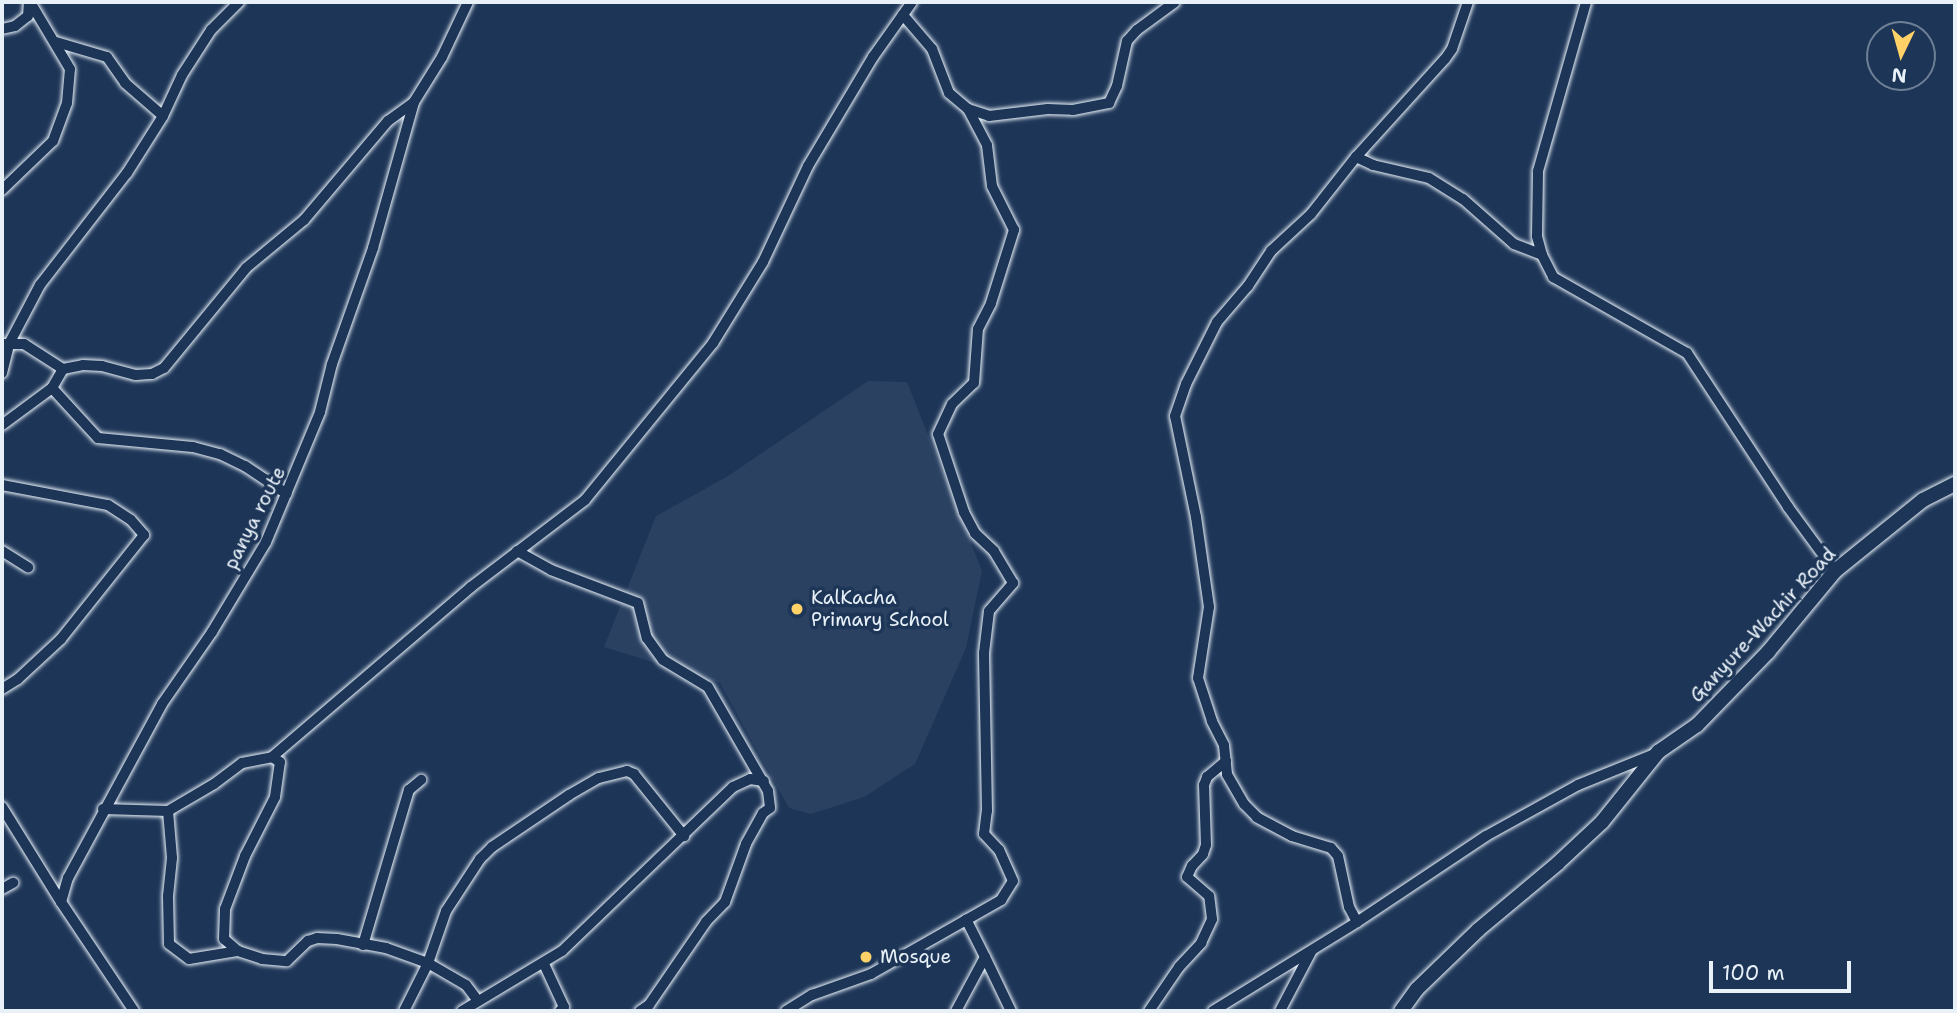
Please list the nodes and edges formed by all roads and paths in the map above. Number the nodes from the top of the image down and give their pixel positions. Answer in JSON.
{"nodes":[{"id":1,"x":29,"y":2,"type":"edge"},
{"id":2,"x":239,"y":2,"type":"edge"},
{"id":3,"x":468,"y":2,"type":"edge"},
{"id":4,"x":912,"y":2,"type":"edge"},
{"id":5,"x":1175,"y":2,"type":"edge"},
{"id":6,"x":1468,"y":2,"type":"edge"},
{"id":7,"x":1586,"y":2,"type":"edge"},
{"id":8,"x":903,"y":15,"type":"junction"},
{"id":9,"x":2,"y":29,"type":"edge"},
{"id":10,"x":56,"y":42,"type":"junction"},
{"id":11,"x":414,"y":102,"type":"junction"},
{"id":12,"x":968,"y":109,"type":"junction"},
{"id":13,"x":163,"y":116,"type":"junction"},
{"id":14,"x":1356,"y":158,"type":"junction"},
{"id":15,"x":2,"y":190,"type":"edge"},
{"id":16,"x":1542,"y":255,"type":"junction"},
{"id":17,"x":5,"y":344,"type":"edge"},
{"id":18,"x":63,"y":369,"type":"junction"},
{"id":19,"x":2,"y":373,"type":"edge"},
{"id":20,"x":52,"y":388,"type":"junction"},
{"id":21,"x":2,"y":425,"type":"edge"},
{"id":22,"x":1955,"y":484,"type":"edge"},
{"id":23,"x":2,"y":485,"type":"edge"},
{"id":24,"x":287,"y":494,"type":"junction"},
{"id":25,"x":2,"y":551,"type":"edge"},
{"id":26,"x":517,"y":551,"type":"junction"},
{"id":27,"x":27,"y":567,"type":"dead end"},
{"id":28,"x":1835,"y":571,"type":"junction"},
{"id":29,"x":2,"y":689,"type":"edge"},
{"id":30,"x":1658,"y":752,"type":"junction"},
{"id":31,"x":272,"y":757,"type":"junction"},
{"id":32,"x":1226,"y":761,"type":"junction"},
{"id":33,"x":421,"y":780,"type":"dead end"},
{"id":34,"x":764,"y":780,"type":"junction"},
{"id":35,"x":2,"y":807,"type":"edge"},
{"id":36,"x":103,"y":809,"type":"junction"},
{"id":37,"x":168,"y":811,"type":"junction"},
{"id":38,"x":684,"y":836,"type":"junction"},
{"id":39,"x":13,"y":883,"type":"dead end"},
{"id":40,"x":2,"y":889,"type":"edge"},
{"id":41,"x":61,"y":902,"type":"junction"},
{"id":42,"x":966,"y":919,"type":"junction"},
{"id":43,"x":1357,"y":922,"type":"junction"},
{"id":44,"x":363,"y":945,"type":"junction"},
{"id":45,"x":1313,"y":948,"type":"junction"},
{"id":46,"x":238,"y":951,"type":"junction"},
{"id":47,"x":985,"y":957,"type":"junction"},
{"id":48,"x":428,"y":963,"type":"junction"},
{"id":49,"x":544,"y":964,"type":"junction"},
{"id":50,"x":478,"y":1001,"type":"junction"},
{"id":51,"x":1227,"y":1004,"type":"junction"},
{"id":52,"x":134,"y":1011,"type":"edge"},
{"id":53,"x":404,"y":1011,"type":"edge"},
{"id":54,"x":462,"y":1011,"type":"edge"},
{"id":55,"x":560,"y":1011,"type":"edge"},
{"id":56,"x":640,"y":1011,"type":"edge"},
{"id":57,"x":786,"y":1011,"type":"edge"},
{"id":58,"x":956,"y":1011,"type":"edge"},
{"id":59,"x":1011,"y":1011,"type":"edge"},
{"id":60,"x":1149,"y":1011,"type":"edge"},
{"id":61,"x":1213,"y":1011,"type":"edge"},
{"id":62,"x":1238,"y":1011,"type":"edge"},
{"id":63,"x":1280,"y":1011,"type":"edge"},
{"id":64,"x":1401,"y":1011,"type":"edge"}],
"edges":[{"from":1,"to":9,"type":"street"},
{"from":1,"to":10,"type":"street"},
{"from":2,"to":13,"type":"street"},
{"from":3,"to":11,"type":"street","name":"panya route"},
{"from":4,"to":8,"type":"street"},
{"from":5,"to":12,"type":"street"},
{"from":6,"to":14,"type":"street"},
{"from":7,"to":16,"type":"street"},
{"from":8,"to":12,"type":"street"},
{"from":8,"to":26,"type":"street"},
{"from":10,"to":13,"type":"street"},
{"from":10,"to":15,"type":"street"},
{"from":11,"to":18,"type":"street"},
{"from":11,"to":24,"type":"street","name":"panya route"},
{"from":12,"to":42,"type":"street"},
{"from":13,"to":17,"type":"street"},
{"from":14,"to":16,"type":"street"},
{"from":14,"to":32,"type":"street"},
{"from":16,"to":28,"type":"street"},
{"from":17,"to":18,"type":"street"},
{"from":17,"to":19,"type":"street"},
{"from":18,"to":20,"type":"street"},
{"from":20,"to":21,"type":"street"},
{"from":20,"to":24,"type":"street"},
{"from":22,"to":28,"type":"street","name":"Ganyure-Wachir Road"},
{"from":23,"to":29,"type":"street"},
{"from":24,"to":36,"type":"street","name":"panya route"},
{"from":25,"to":27,"type":"street"},
{"from":26,"to":31,"type":"street"},
{"from":26,"to":34,"type":"street"},
{"from":28,"to":30,"type":"street","name":"Ganyure-Wachir Road"},
{"from":30,"to":43,"type":"street"},
{"from":30,"to":64,"type":"street","name":"Ganyure-Wachir Road"},
{"from":31,"to":37,"type":"street"},
{"from":31,"to":46,"type":"street"},
{"from":32,"to":43,"type":"street"},
{"from":32,"to":60,"type":"street"},
{"from":33,"to":44,"type":"street"},
{"from":34,"to":38,"type":"street"},
{"from":34,"to":56,"type":"street"},
{"from":35,"to":41,"type":"street"},
{"from":36,"to":37,"type":"street"},
{"from":36,"to":41,"type":"street","name":"panya route"},
{"from":37,"to":46,"type":"street"},
{"from":38,"to":48,"type":"street"},
{"from":38,"to":49,"type":"street"},
{"from":39,"to":40,"type":"street"},
{"from":41,"to":52,"type":"street"},
{"from":42,"to":47,"type":"street"},
{"from":42,"to":57,"type":"street"},
{"from":43,"to":45,"type":"street"},
{"from":44,"to":46,"type":"street"},
{"from":44,"to":48,"type":"street"},
{"from":45,"to":51,"type":"street"},
{"from":45,"to":63,"type":"street"},
{"from":47,"to":58,"type":"street"},
{"from":47,"to":59,"type":"street"},
{"from":48,"to":50,"type":"street"},
{"from":48,"to":53,"type":"street"},
{"from":49,"to":50,"type":"street"},
{"from":49,"to":55,"type":"street"},
{"from":50,"to":54,"type":"street"},
{"from":51,"to":61,"type":"street"},
{"from":51,"to":62,"type":"street"}]}
